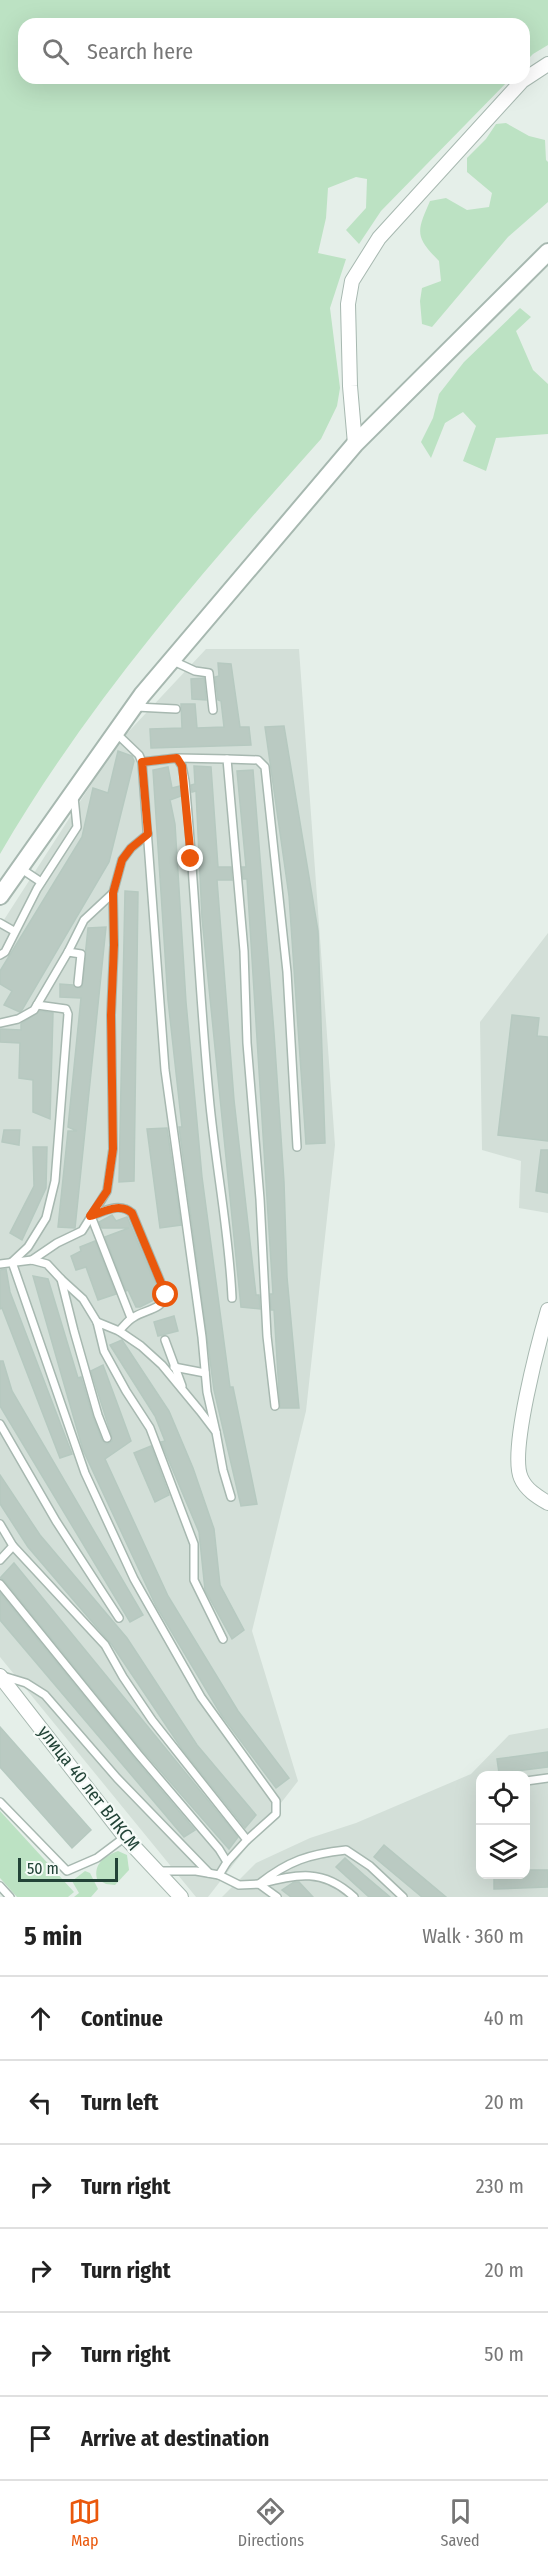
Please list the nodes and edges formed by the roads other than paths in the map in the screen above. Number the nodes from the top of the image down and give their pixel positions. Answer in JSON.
{"nodes":[{"id":1,"x":548,"y":64,"type":"edge"},
{"id":2,"x":530,"y":76,"type":"edge"},
{"id":3,"x":519,"y":84,"type":"edge"},
{"id":4,"x":548,"y":252,"type":"edge"},
{"id":5,"x":355,"y":444,"type":"junction"},
{"id":6,"x":171,"y":660,"type":"junction"},
{"id":7,"x":133,"y":707,"type":"junction"},
{"id":8,"x":176,"y":709,"type":"dead end"},
{"id":9,"x":213,"y":710,"type":"dead end"},
{"id":10,"x":116,"y":732,"type":"junction"},
{"id":11,"x":177,"y":758,"type":"junction"},
{"id":12,"x":227,"y":759,"type":"junction"},
{"id":13,"x":142,"y":762,"type":"junction"},
{"id":14,"x":74,"y":792,"type":"junction"},
{"id":15,"x":148,"y":834,"type":"junction"},
{"id":16,"x":20,"y":868,"type":"junction"},
{"id":17,"x":41,"y":882,"type":"junction"},
{"id":18,"x":113,"y":893,"type":"junction"},
{"id":19,"x":0,"y":896,"type":"edge"},
{"id":20,"x":0,"y":923,"type":"edge"},
{"id":21,"x":14,"y":932,"type":"junction"},
{"id":22,"x":68,"y":952,"type":"junction"},
{"id":23,"x":0,"y":955,"type":"edge"},
{"id":24,"x":78,"y":982,"type":"dead end"},
{"id":25,"x":37,"y":1005,"type":"junction"},
{"id":26,"x":0,"y":1023,"type":"edge"},
{"id":27,"x":297,"y":1147,"type":"dead end"},
{"id":28,"x":90,"y":1216,"type":"junction"},
{"id":29,"x":32,"y":1260,"type":"junction"},
{"id":30,"x":12,"y":1262,"type":"junction"},
{"id":31,"x":0,"y":1264,"type":"edge"},
{"id":32,"x":61,"y":1279,"type":"junction"},
{"id":33,"x":232,"y":1298,"type":"dead end"},
{"id":34,"x":548,"y":1310,"type":"edge"},
{"id":35,"x":131,"y":1318,"type":"junction"},
{"id":36,"x":97,"y":1322,"type":"junction"},
{"id":37,"x":119,"y":1331,"type":"junction"},
{"id":38,"x":165,"y":1340,"type":"dead end"},
{"id":39,"x":162,"y":1365,"type":"junction"},
{"id":40,"x":176,"y":1367,"type":"junction"},
{"id":41,"x":205,"y":1373,"type":"junction"},
{"id":42,"x":183,"y":1388,"type":"junction"},
{"id":43,"x":275,"y":1406,"type":"dead end"},
{"id":44,"x":0,"y":1424,"type":"edge"},
{"id":45,"x":216,"y":1432,"type":"junction"},
{"id":46,"x":107,"y":1438,"type":"dead end"},
{"id":47,"x":231,"y":1497,"type":"dead end"},
{"id":48,"x":548,"y":1503,"type":"edge"},
{"id":49,"x":0,"y":1524,"type":"edge"},
{"id":50,"x":13,"y":1546,"type":"junction"},
{"id":51,"x":0,"y":1560,"type":"edge"},
{"id":52,"x":0,"y":1584,"type":"edge"},
{"id":53,"x":119,"y":1618,"type":"dead end"},
{"id":54,"x":223,"y":1639,"type":"dead end"},
{"id":55,"x":0,"y":1675,"type":"edge"},
{"id":56,"x":548,"y":1778,"type":"edge"},
{"id":57,"x":530,"y":1780,"type":"edge"},
{"id":58,"x":0,"y":1802,"type":"edge"},
{"id":59,"x":125,"y":1837,"type":"junction"},
{"id":60,"x":247,"y":1840,"type":"junction"},
{"id":61,"x":227,"y":1862,"type":"junction"},
{"id":62,"x":155,"y":1871,"type":"junction"},
{"id":63,"x":209,"y":1873,"type":"junction"},
{"id":64,"x":219,"y":1875,"type":"junction"},
{"id":65,"x":260,"y":1884,"type":"junction"},
{"id":66,"x":0,"y":1886,"type":"edge"},
{"id":67,"x":10,"y":1897,"type":"edge"},
{"id":68,"x":181,"y":1897,"type":"edge"},
{"id":69,"x":277,"y":1897,"type":"edge"},
{"id":70,"x":354,"y":1897,"type":"edge"},
{"id":71,"x":403,"y":1897,"type":"edge"}],
"edges":[{"from":1,"to":2,"type":"street"},
{"from":3,"to":5,"type":"street"},
{"from":4,"to":5,"type":"street"},
{"from":5,"to":6,"type":"street"},
{"from":6,"to":7,"type":"street"},
{"from":6,"to":9,"type":"lane"},
{"from":7,"to":8,"type":"lane"},
{"from":7,"to":10,"type":"street"},
{"from":10,"to":13,"type":"lane"},
{"from":10,"to":14,"type":"street"},
{"from":11,"to":12,"type":"lane"},
{"from":11,"to":13,"type":"lane"},
{"from":11,"to":33,"type":"lane"},
{"from":12,"to":27,"type":"lane"},
{"from":12,"to":43,"type":"lane"},
{"from":13,"to":15,"type":"lane"},
{"from":14,"to":16,"type":"street"},
{"from":14,"to":17,"type":"lane"},
{"from":15,"to":18,"type":"lane"},
{"from":15,"to":41,"type":"lane"},
{"from":16,"to":17,"type":"lane"},
{"from":16,"to":19,"type":"street"},
{"from":17,"to":21,"type":"lane"},
{"from":18,"to":22,"type":"lane"},
{"from":18,"to":28,"type":"lane"},
{"from":20,"to":21,"type":"lane"},
{"from":21,"to":23,"type":"lane"},
{"from":22,"to":24,"type":"lane"},
{"from":22,"to":25,"type":"lane"},
{"from":25,"to":26,"type":"lane"},
{"from":25,"to":30,"type":"lane"},
{"from":28,"to":29,"type":"lane"},
{"from":28,"to":35,"type":"lane"},
{"from":28,"to":35,"type":"lane"},
{"from":29,"to":30,"type":"lane"},
{"from":29,"to":32,"type":"lane"},
{"from":30,"to":31,"type":"lane"},
{"from":30,"to":60,"type":"lane"},
{"from":32,"to":36,"type":"lane"},
{"from":32,"to":46,"type":"lane"},
{"from":34,"to":48,"type":"street"},
{"from":35,"to":37,"type":"lane"},
{"from":36,"to":37,"type":"lane"},
{"from":36,"to":54,"type":"lane"},
{"from":37,"to":39,"type":"lane"},
{"from":38,"to":40,"type":"lane"},
{"from":39,"to":40,"type":"lane"},
{"from":39,"to":42,"type":"lane"},
{"from":40,"to":41,"type":"lane"},
{"from":40,"to":42,"type":"lane"},
{"from":41,"to":45,"type":"lane"},
{"from":42,"to":45,"type":"lane"},
{"from":44,"to":53,"type":"lane"},
{"from":45,"to":47,"type":"lane"},
{"from":49,"to":50,"type":"lane"},
{"from":50,"to":51,"type":"lane"},
{"from":50,"to":60,"type":"lane"},
{"from":52,"to":61,"type":"lane"},
{"from":55,"to":59,"type":"street","name":"улица 40 лет ВЛКСМ"},
{"from":55,"to":63,"type":"lane"},
{"from":56,"to":57,"type":"lane"},
{"from":58,"to":59,"type":"lane"},
{"from":59,"to":62,"type":"street","name":"улица 40 лет ВЛКСМ"},
{"from":60,"to":61,"type":"lane"},
{"from":61,"to":64,"type":"lane"},
{"from":62,"to":63,"type":"lane"},
{"from":62,"to":68,"type":"street","name":"улица 40 лет ВЛКСМ"},
{"from":63,"to":64,"type":"lane"},
{"from":64,"to":65,"type":"lane"},
{"from":65,"to":69,"type":"lane"},
{"from":65,"to":70,"type":"lane"},
{"from":65,"to":71,"type":"lane"},
{"from":66,"to":67,"type":"lane"}]}
